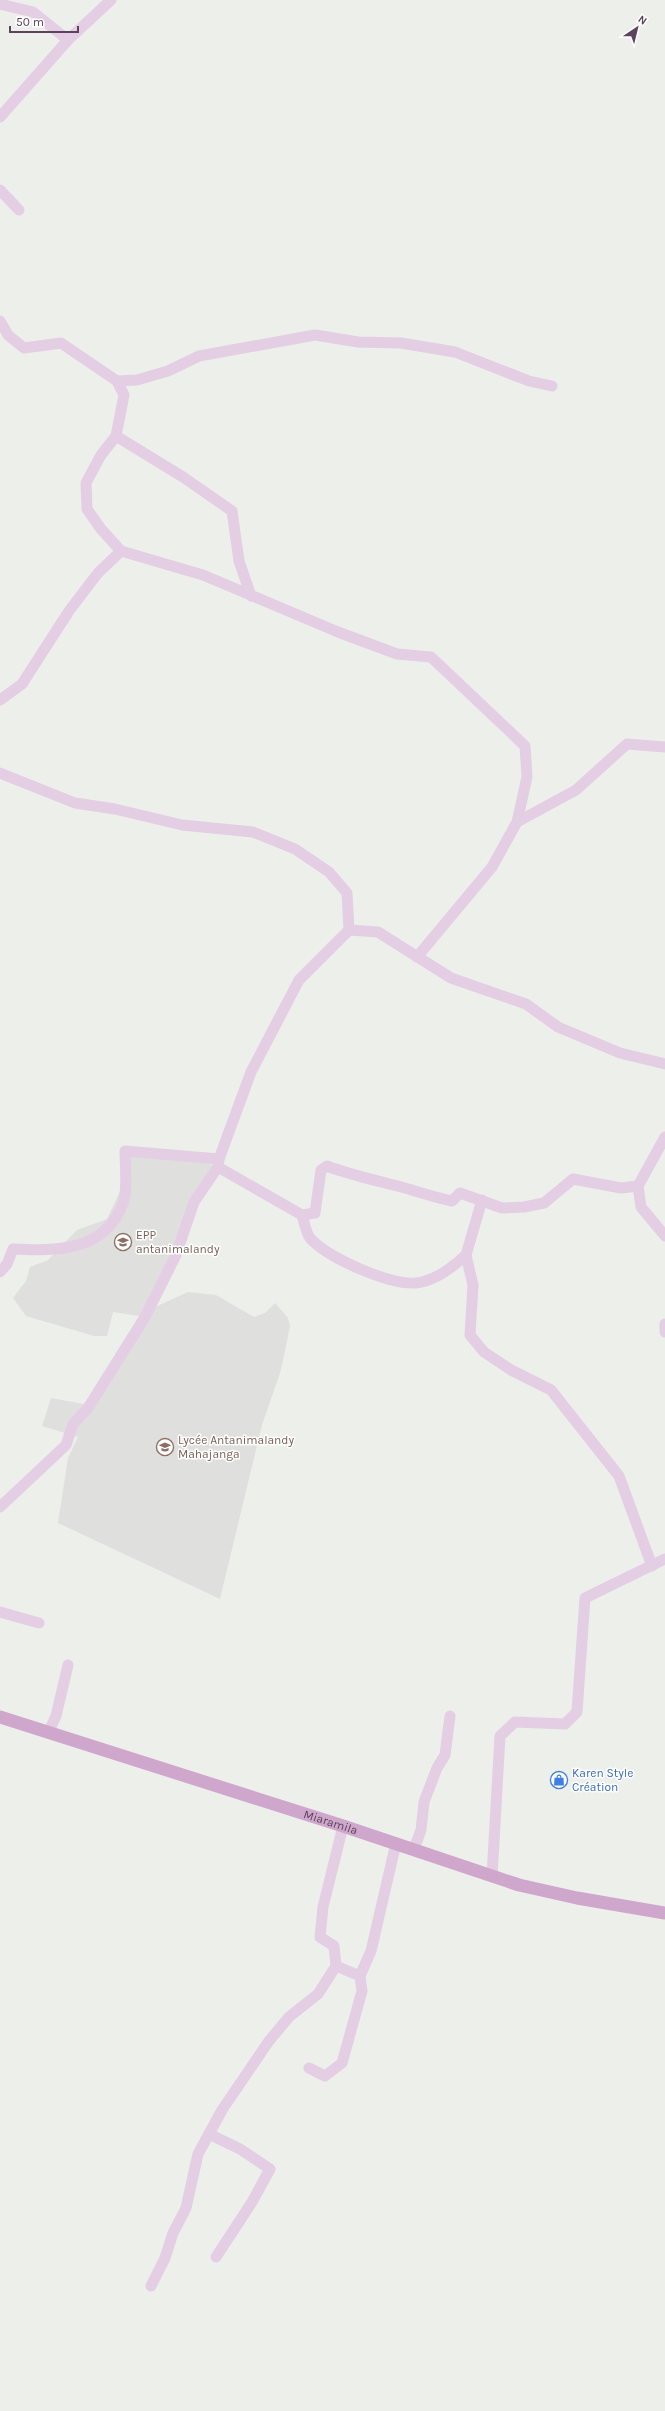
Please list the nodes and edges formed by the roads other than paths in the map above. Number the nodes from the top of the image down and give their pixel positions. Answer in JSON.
{"nodes":[{"id":1,"x":111,"y":0,"type":"edge"},
{"id":2,"x":0,"y":4,"type":"edge"},
{"id":3,"x":68,"y":40,"type":"junction"},
{"id":4,"x":0,"y":117,"type":"edge"},
{"id":5,"x":0,"y":190,"type":"edge"},
{"id":6,"x":18,"y":210,"type":"dead end"},
{"id":7,"x":0,"y":321,"type":"edge"},
{"id":8,"x":117,"y":381,"type":"junction"},
{"id":9,"x":552,"y":386,"type":"dead end"},
{"id":10,"x":116,"y":436,"type":"junction"},
{"id":11,"x":121,"y":551,"type":"junction"},
{"id":12,"x":251,"y":596,"type":"junction"},
{"id":13,"x":0,"y":700,"type":"edge"},
{"id":14,"x":665,"y":747,"type":"edge"},
{"id":15,"x":0,"y":773,"type":"edge"},
{"id":16,"x":517,"y":822,"type":"junction"},
{"id":17,"x":349,"y":930,"type":"junction"},
{"id":18,"x":417,"y":957,"type":"junction"},
{"id":19,"x":665,"y":1064,"type":"edge"},
{"id":20,"x":665,"y":1137,"type":"edge"},
{"id":21,"x":218,"y":1163,"type":"junction"},
{"id":22,"x":638,"y":1186,"type":"junction"},
{"id":23,"x":482,"y":1200,"type":"junction"},
{"id":24,"x":302,"y":1215,"type":"junction"},
{"id":25,"x":665,"y":1236,"type":"edge"},
{"id":26,"x":466,"y":1255,"type":"junction"},
{"id":27,"x":0,"y":1272,"type":"edge"},
{"id":28,"x":665,"y":1324,"type":"edge"},
{"id":29,"x":665,"y":1332,"type":"edge"},
{"id":30,"x":0,"y":1507,"type":"edge"},
{"id":31,"x":665,"y":1559,"type":"edge"},
{"id":32,"x":652,"y":1566,"type":"junction"},
{"id":33,"x":0,"y":1612,"type":"edge"},
{"id":34,"x":39,"y":1623,"type":"dead end"},
{"id":35,"x":68,"y":1665,"type":"dead end"},
{"id":36,"x":450,"y":1716,"type":"dead end"},
{"id":37,"x":0,"y":1717,"type":"edge"},
{"id":38,"x":48,"y":1731,"type":"junction"},
{"id":39,"x":343,"y":1826,"type":"junction"},
{"id":40,"x":396,"y":1843,"type":"junction"},
{"id":41,"x":414,"y":1849,"type":"junction"},
{"id":42,"x":492,"y":1877,"type":"junction"},
{"id":43,"x":665,"y":1913,"type":"edge"},
{"id":44,"x":336,"y":1966,"type":"junction"},
{"id":45,"x":360,"y":1976,"type":"junction"},
{"id":46,"x":309,"y":2068,"type":"dead end"},
{"id":47,"x":209,"y":2134,"type":"junction"},
{"id":48,"x":216,"y":2257,"type":"dead end"},
{"id":49,"x":151,"y":2286,"type":"dead end"}],
"edges":[{"from":1,"to":3,"type":"street"},
{"from":2,"to":3,"type":"street"},
{"from":3,"to":4,"type":"street"},
{"from":5,"to":6,"type":"street"},
{"from":7,"to":8,"type":"street"},
{"from":8,"to":9,"type":"street"},
{"from":8,"to":10,"type":"street"},
{"from":10,"to":11,"type":"street"},
{"from":10,"to":12,"type":"street"},
{"from":11,"to":12,"type":"street"},
{"from":11,"to":13,"type":"street"},
{"from":12,"to":16,"type":"street"},
{"from":14,"to":16,"type":"street"},
{"from":15,"to":17,"type":"street"},
{"from":16,"to":18,"type":"street"},
{"from":17,"to":18,"type":"street"},
{"from":17,"to":21,"type":"street"},
{"from":18,"to":19,"type":"street"},
{"from":20,"to":22,"type":"street"},
{"from":21,"to":24,"type":"street"},
{"from":21,"to":27,"type":"street"},
{"from":21,"to":30,"type":"street"},
{"from":22,"to":23,"type":"street"},
{"from":22,"to":25,"type":"street"},
{"from":23,"to":24,"type":"street"},
{"from":23,"to":26,"type":"street"},
{"from":24,"to":26,"type":"street"},
{"from":26,"to":32,"type":"street"},
{"from":28,"to":29,"type":"street"},
{"from":31,"to":32,"type":"street"},
{"from":32,"to":42,"type":"street"},
{"from":33,"to":34,"type":"street"},
{"from":35,"to":38,"type":"street"},
{"from":36,"to":41,"type":"street"},
{"from":37,"to":38,"type":"main road","name":"Miaramila"},
{"from":38,"to":39,"type":"main road","name":"Miaramila"},
{"from":39,"to":40,"type":"main road","name":"Miaramila"},
{"from":39,"to":44,"type":"street"},
{"from":40,"to":41,"type":"main road","name":"Miaramila"},
{"from":40,"to":45,"type":"street"},
{"from":41,"to":42,"type":"main road","name":"Miaramila"},
{"from":42,"to":43,"type":"main road","name":"Miaramila"},
{"from":44,"to":45,"type":"street"},
{"from":44,"to":47,"type":"street"},
{"from":45,"to":46,"type":"street"},
{"from":47,"to":48,"type":"street"},
{"from":47,"to":49,"type":"street"}]}
